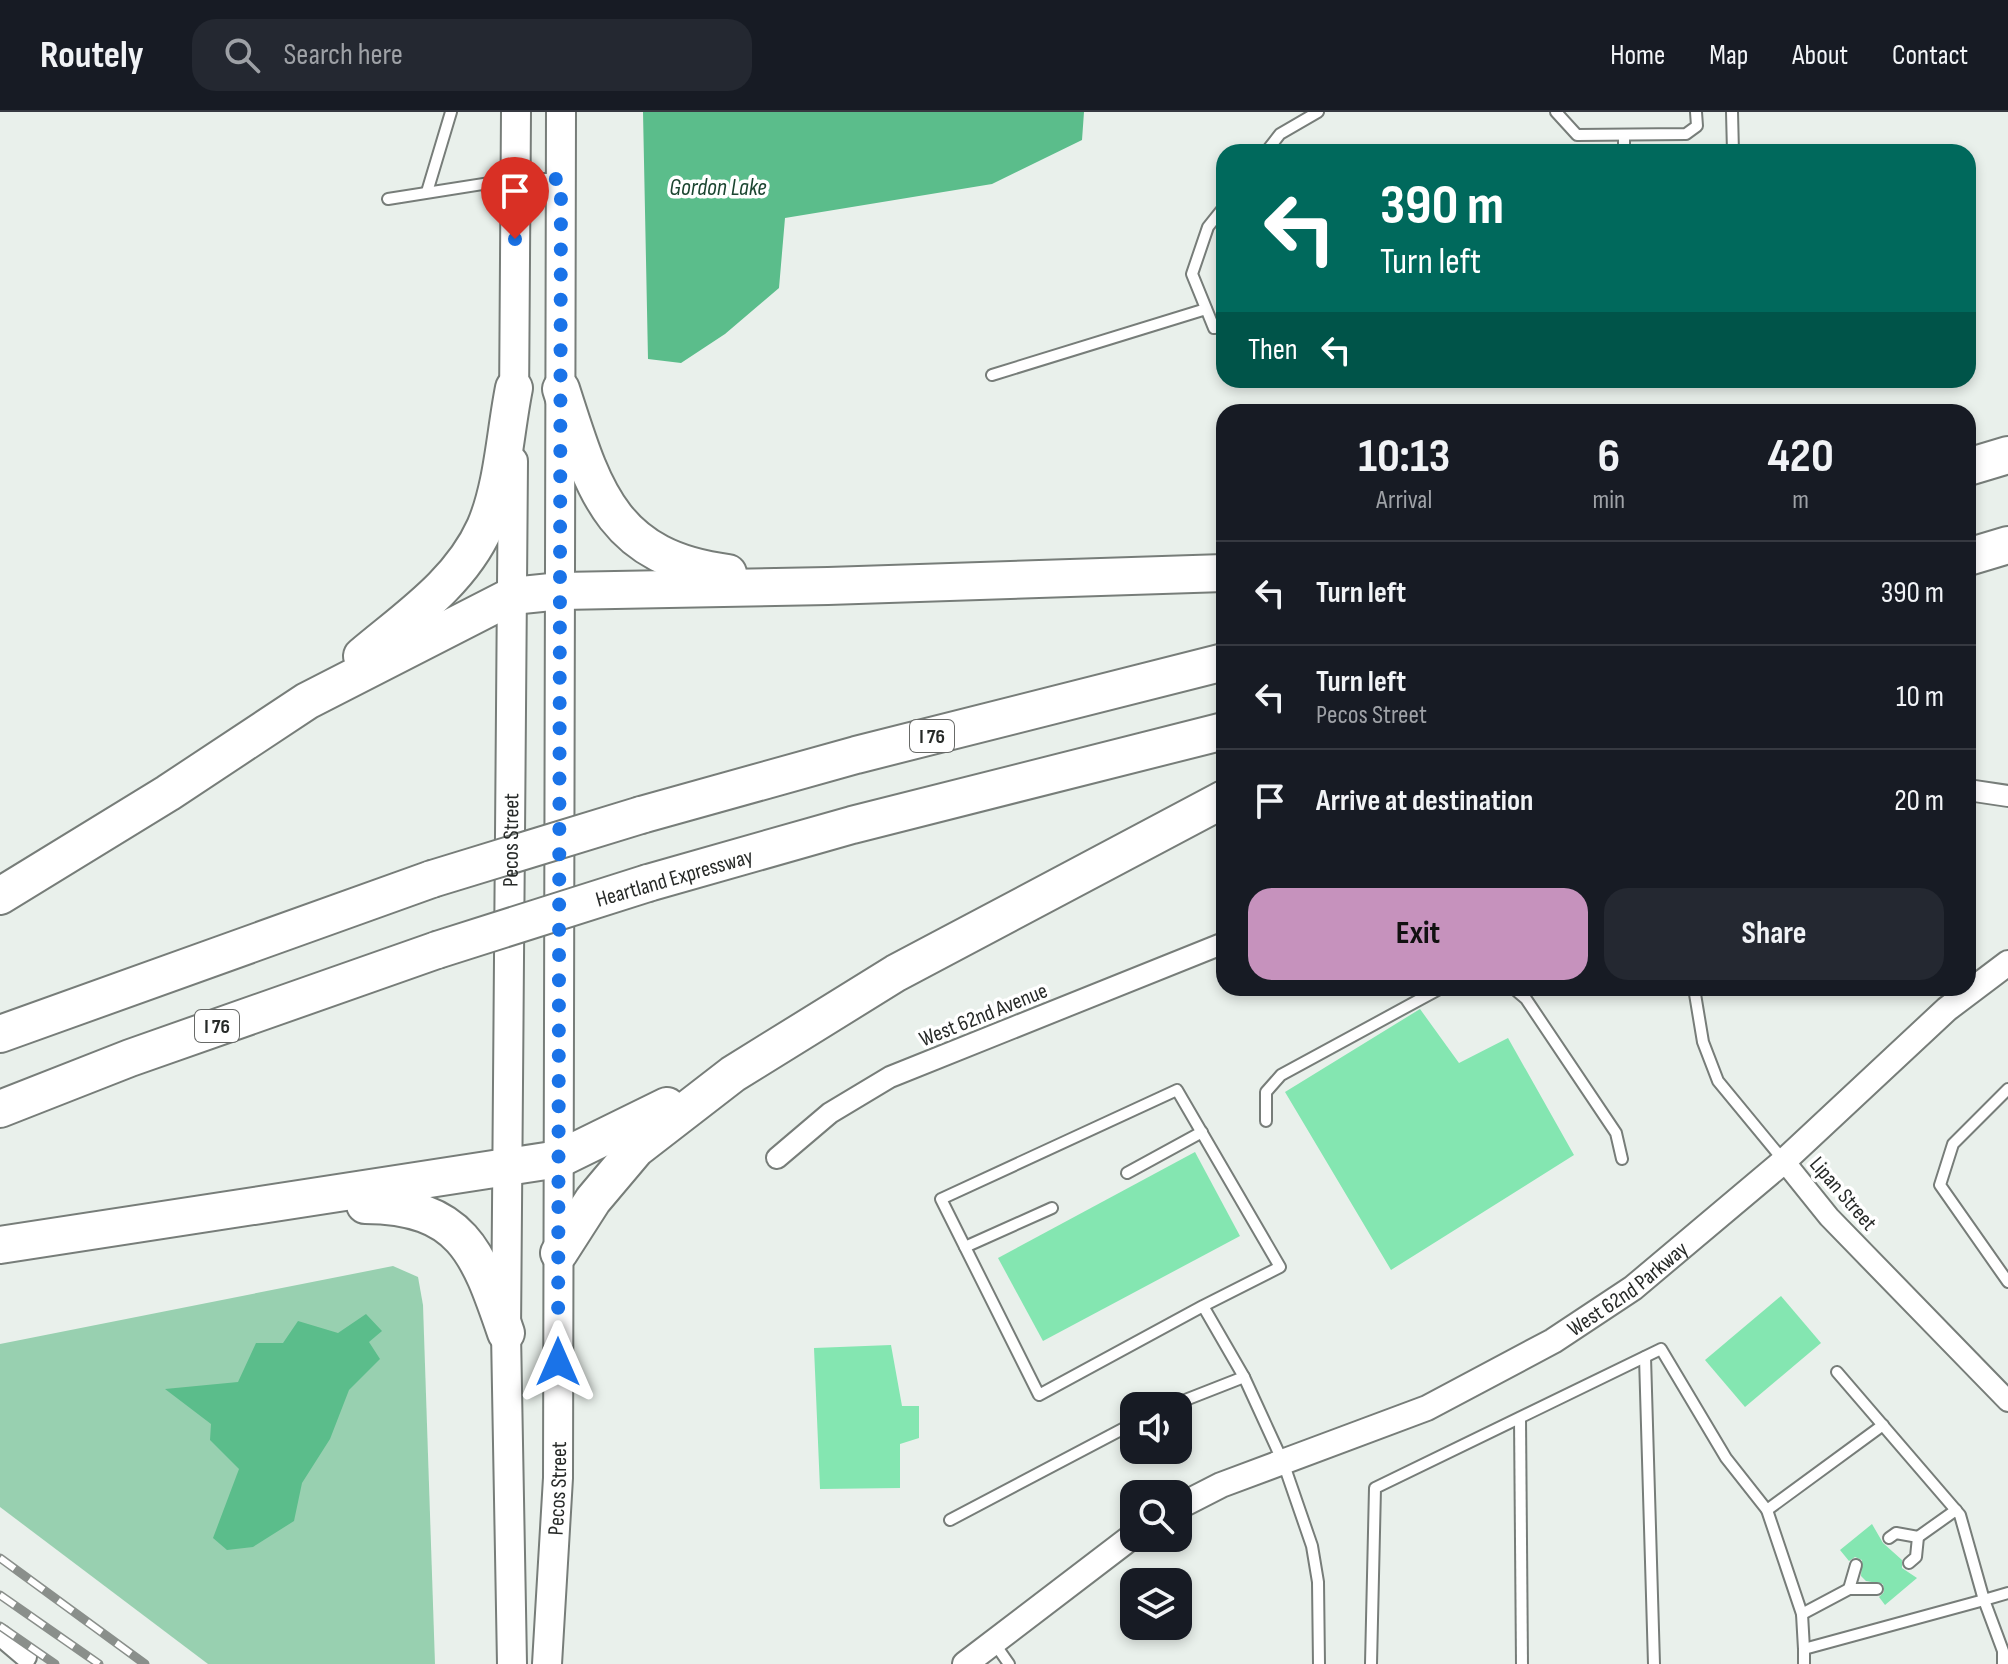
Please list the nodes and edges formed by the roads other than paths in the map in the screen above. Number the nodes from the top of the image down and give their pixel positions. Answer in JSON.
{"nodes":[{"id":1,"x":451,"y":112,"type":"edge"},
{"id":2,"x":516,"y":112,"type":"edge"},
{"id":3,"x":561,"y":112,"type":"edge"},
{"id":4,"x":1318,"y":112,"type":"edge"},
{"id":5,"x":1556,"y":112,"type":"edge"},
{"id":6,"x":1696,"y":112,"type":"edge"},
{"id":7,"x":1732,"y":112,"type":"edge"},
{"id":8,"x":1624,"y":135,"type":"junction"},
{"id":9,"x":1272,"y":144,"type":"edge"},
{"id":10,"x":1624,"y":144,"type":"edge"},
{"id":11,"x":1733,"y":144,"type":"edge"},
{"id":12,"x":515,"y":179,"type":"junction"},
{"id":13,"x":561,"y":179,"type":"junction"},
{"id":14,"x":427,"y":192,"type":"junction"},
{"id":15,"x":388,"y":199,"type":"dead end"},
{"id":16,"x":1216,"y":217,"type":"edge"},
{"id":17,"x":1206,"y":309,"type":"junction"},
{"id":18,"x":1216,"y":328,"type":"edge"},
{"id":19,"x":992,"y":375,"type":"dead end"},
{"id":20,"x":514,"y":388,"type":"junction"},
{"id":21,"x":561,"y":389,"type":"junction"},
{"id":22,"x":2008,"y":445,"type":"edge"},
{"id":23,"x":1976,"y":452,"type":"edge"},
{"id":24,"x":2008,"y":455,"type":"edge"},
{"id":25,"x":1976,"y":465,"type":"edge"},
{"id":26,"x":2008,"y":532,"type":"edge"},
{"id":27,"x":1976,"y":541,"type":"edge"},
{"id":28,"x":2008,"y":545,"type":"edge"},
{"id":29,"x":1976,"y":555,"type":"edge"},
{"id":30,"x":1216,"y":573,"type":"edge"},
{"id":31,"x":828,"y":586,"type":"junction"},
{"id":32,"x":561,"y":591,"type":"junction"},
{"id":33,"x":512,"y":596,"type":"junction"},
{"id":34,"x":1216,"y":664,"type":"edge"},
{"id":35,"x":307,"y":701,"type":"junction"},
{"id":36,"x":1216,"y":733,"type":"edge"},
{"id":37,"x":1976,"y":791,"type":"edge"},
{"id":38,"x":2008,"y":796,"type":"edge"},
{"id":39,"x":1216,"y":803,"type":"edge"},
{"id":40,"x":0,"y":896,"type":"edge"},
{"id":41,"x":1216,"y":946,"type":"edge"},
{"id":42,"x":2008,"y":963,"type":"edge"},
{"id":43,"x":1976,"y":988,"type":"edge"},
{"id":44,"x":1426,"y":996,"type":"edge"},
{"id":45,"x":1522,"y":996,"type":"edge"},
{"id":46,"x":1695,"y":996,"type":"edge"},
{"id":47,"x":1966,"y":996,"type":"edge"},
{"id":48,"x":0,"y":1034,"type":"edge"},
{"id":49,"x":733,"y":1074,"type":"junction"},
{"id":50,"x":2008,"y":1089,"type":"edge"},
{"id":51,"x":0,"y":1109,"type":"edge"},
{"id":52,"x":1266,"y":1121,"type":"dead end"},
{"id":53,"x":1202,"y":1132,"type":"junction"},
{"id":54,"x":777,"y":1158,"type":"dead end"},
{"id":55,"x":559,"y":1159,"type":"junction"},
{"id":56,"x":1622,"y":1159,"type":"dead end"},
{"id":57,"x":1784,"y":1161,"type":"junction"},
{"id":58,"x":507,"y":1169,"type":"junction"},
{"id":59,"x":1127,"y":1173,"type":"dead end"},
{"id":60,"x":284,"y":1203,"type":"junction"},
{"id":61,"x":1052,"y":1208,"type":"dead end"},
{"id":62,"x":0,"y":1245,"type":"edge"},
{"id":63,"x":965,"y":1247,"type":"junction"},
{"id":64,"x":559,"y":1253,"type":"junction"},
{"id":65,"x":2008,"y":1282,"type":"edge"},
{"id":66,"x":1203,"y":1306,"type":"junction"},
{"id":67,"x":506,"y":1333,"type":"junction"},
{"id":68,"x":1645,"y":1357,"type":"junction"},
{"id":69,"x":1837,"y":1372,"type":"dead end"},
{"id":70,"x":1244,"y":1377,"type":"junction"},
{"id":71,"x":1192,"y":1397,"type":"edge"},
{"id":72,"x":2008,"y":1401,"type":"edge"},
{"id":73,"x":1520,"y":1418,"type":"junction"},
{"id":74,"x":1883,"y":1425,"type":"junction"},
{"id":75,"x":1120,"y":1430,"type":"edge"},
{"id":76,"x":1283,"y":1462,"type":"junction"},
{"id":77,"x":1192,"y":1500,"type":"edge"},
{"id":78,"x":1767,"y":1510,"type":"junction"},
{"id":79,"x":1956,"y":1510,"type":"junction"},
{"id":80,"x":950,"y":1520,"type":"dead end"},
{"id":81,"x":1918,"y":1537,"type":"junction"},
{"id":82,"x":1889,"y":1538,"type":"dead end"},
{"id":83,"x":1120,"y":1546,"type":"edge"},
{"id":84,"x":1909,"y":1563,"type":"dead end"},
{"id":85,"x":1856,"y":1565,"type":"dead end"},
{"id":86,"x":1849,"y":1589,"type":"junction"},
{"id":87,"x":1877,"y":1589,"type":"dead end"},
{"id":88,"x":2008,"y":1593,"type":"edge"},
{"id":89,"x":1984,"y":1600,"type":"junction"},
{"id":90,"x":1802,"y":1614,"type":"junction"},
{"id":91,"x":0,"y":1635,"type":"edge"},
{"id":92,"x":993,"y":1642,"type":"junction"},
{"id":93,"x":1804,"y":1649,"type":"junction"},
{"id":94,"x":551,"y":1655,"type":"edge"},
{"id":95,"x":26,"y":1657,"type":"dead end"},
{"id":96,"x":512,"y":1664,"type":"edge"},
{"id":97,"x":965,"y":1664,"type":"edge"},
{"id":98,"x":1009,"y":1664,"type":"edge"},
{"id":99,"x":1319,"y":1664,"type":"edge"},
{"id":100,"x":1371,"y":1664,"type":"edge"},
{"id":101,"x":1522,"y":1664,"type":"edge"},
{"id":102,"x":1654,"y":1664,"type":"edge"},
{"id":103,"x":1804,"y":1664,"type":"edge"},
{"id":104,"x":2003,"y":1664,"type":"edge"}],
"edges":[{"from":1,"to":14,"type":"lane"},
{"from":2,"to":12,"type":"main road","name":"Pecos Street"},
{"from":3,"to":13,"type":"main road","name":"Pecos Street"},
{"from":4,"to":9,"type":"lane"},
{"from":5,"to":8,"type":"lane"},
{"from":6,"to":8,"type":"lane"},
{"from":7,"to":11,"type":"lane"},
{"from":8,"to":10,"type":"lane"},
{"from":12,"to":13,"type":"lane"},
{"from":12,"to":14,"type":"lane"},
{"from":12,"to":20,"type":"main road","name":"Pecos Street"},
{"from":13,"to":21,"type":"main road","name":"Pecos Street"},
{"from":14,"to":15,"type":"lane"},
{"from":16,"to":17,"type":"lane"},
{"from":17,"to":18,"type":"lane"},
{"from":17,"to":19,"type":"lane"},
{"from":20,"to":33,"type":"main road","name":"Pecos Street"},
{"from":20,"to":35,"type":"highway"},
{"from":21,"to":31,"type":"highway"},
{"from":21,"to":32,"type":"main road","name":"Pecos Street"},
{"from":22,"to":23,"type":"highway"},
{"from":24,"to":25,"type":"highway"},
{"from":26,"to":27,"type":"highway"},
{"from":28,"to":29,"type":"highway"},
{"from":30,"to":31,"type":"highway"},
{"from":31,"to":32,"type":"highway"},
{"from":32,"to":33,"type":"highway"},
{"from":32,"to":55,"type":"main road","name":"Pecos Street"},
{"from":33,"to":35,"type":"highway"},
{"from":33,"to":58,"type":"main road","name":"Pecos Street"},
{"from":34,"to":48,"type":"highway","number":"I 76","bridge":true},
{"from":35,"to":40,"type":"highway"},
{"from":36,"to":51,"type":"highway","name":"Heartland Expressway","number":"I 76","bridge":true},
{"from":37,"to":38,"type":"street"},
{"from":39,"to":49,"type":"highway"},
{"from":41,"to":54,"type":"street","name":"West 62nd Avenue"},
{"from":42,"to":43,"type":"street","name":"West 62nd Parkway"},
{"from":44,"to":52,"type":"lane"},
{"from":45,"to":56,"type":"lane"},
{"from":46,"to":57,"type":"lane","name":"Lipan Street"},
{"from":47,"to":57,"type":"street","name":"West 62nd Parkway"},
{"from":49,"to":55,"type":"highway"},
{"from":49,"to":64,"type":"highway"},
{"from":50,"to":65,"type":"lane"},
{"from":53,"to":59,"type":"lane"},
{"from":53,"to":63,"type":"lane"},
{"from":53,"to":66,"type":"lane"},
{"from":55,"to":58,"type":"highway"},
{"from":55,"to":64,"type":"main road","name":"Pecos Street"},
{"from":57,"to":72,"type":"street","name":"Lipan Street"},
{"from":57,"to":76,"type":"street","name":"West 62nd Parkway"},
{"from":58,"to":60,"type":"highway"},
{"from":58,"to":67,"type":"main road","name":"Pecos Street"},
{"from":60,"to":62,"type":"highway"},
{"from":60,"to":67,"type":"highway"},
{"from":61,"to":63,"type":"lane"},
{"from":63,"to":66,"type":"lane"},
{"from":64,"to":94,"type":"main road","name":"Pecos Street"},
{"from":66,"to":70,"type":"lane"},
{"from":67,"to":96,"type":"main road","name":"Pecos Street"},
{"from":68,"to":73,"type":"lane"},
{"from":68,"to":78,"type":"lane"},
{"from":68,"to":102,"type":"lane"},
{"from":69,"to":74,"type":"lane"},
{"from":70,"to":71,"type":"lane"},
{"from":70,"to":76,"type":"lane"},
{"from":73,"to":100,"type":"lane"},
{"from":73,"to":101,"type":"lane"},
{"from":74,"to":78,"type":"lane"},
{"from":74,"to":79,"type":"lane"},
{"from":75,"to":80,"type":"lane"},
{"from":76,"to":77,"type":"street","name":"West 62nd Parkway"},
{"from":76,"to":99,"type":"lane"},
{"from":78,"to":90,"type":"lane"},
{"from":79,"to":81,"type":"lane"},
{"from":79,"to":89,"type":"lane"},
{"from":81,"to":82,"type":"lane"},
{"from":81,"to":84,"type":"lane"},
{"from":83,"to":92,"type":"street"},
{"from":85,"to":86,"type":"lane"},
{"from":86,"to":87,"type":"lane"},
{"from":86,"to":90,"type":"lane"},
{"from":88,"to":89,"type":"lane"},
{"from":89,"to":93,"type":"lane"},
{"from":89,"to":104,"type":"lane"},
{"from":90,"to":93,"type":"lane"},
{"from":91,"to":95,"type":"street"},
{"from":92,"to":97,"type":"street"},
{"from":92,"to":98,"type":"lane"},
{"from":93,"to":103,"type":"lane"}]}
